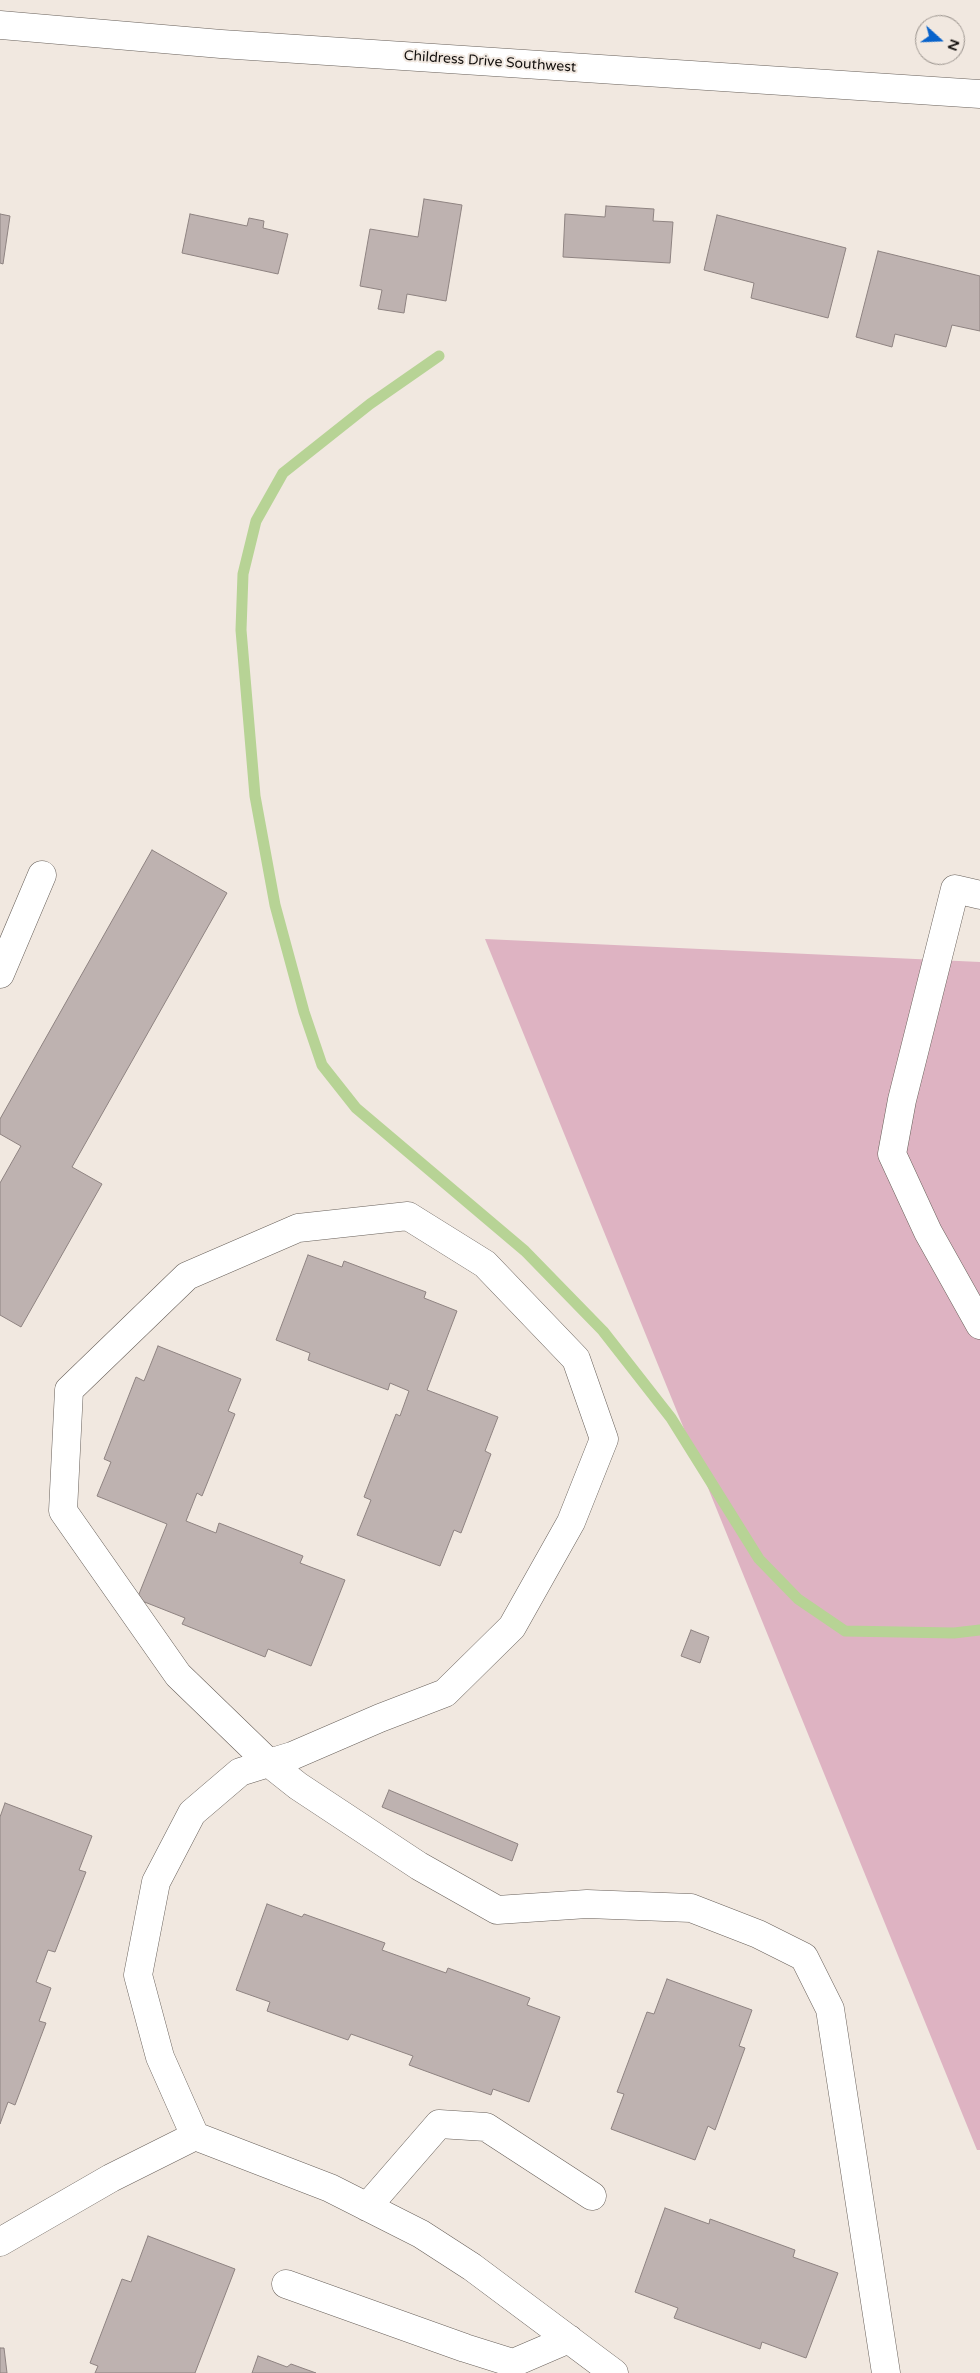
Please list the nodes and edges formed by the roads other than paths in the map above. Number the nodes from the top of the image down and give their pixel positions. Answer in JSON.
{"nodes":[{"id":1,"x":0,"y":25,"type":"edge"},
{"id":2,"x":980,"y":94,"type":"edge"},
{"id":3,"x":42,"y":875,"type":"dead end"},
{"id":4,"x":980,"y":895,"type":"edge"},
{"id":5,"x":0,"y":974,"type":"edge"},
{"id":6,"x":980,"y":1325,"type":"edge"},
{"id":7,"x":269,"y":1764,"type":"junction"},
{"id":8,"x":195,"y":2136,"type":"junction"},
{"id":9,"x":592,"y":2196,"type":"dead end"},
{"id":10,"x":367,"y":2207,"type":"junction"},
{"id":11,"x":0,"y":2242,"type":"edge"},
{"id":12,"x":286,"y":2284,"type":"dead end"},
{"id":13,"x":569,"y":2339,"type":"junction"},
{"id":14,"x":511,"y":2368,"type":"edge"},
{"id":15,"x":614,"y":2373,"type":"edge"},
{"id":16,"x":886,"y":2373,"type":"edge"}],
"edges":[{"from":1,"to":2,"type":"street","name":"Childress Drive Southwest"},
{"from":3,"to":5,"type":"street"},
{"from":4,"to":6,"type":"street"},
{"from":7,"to":7,"type":"street"},
{"from":7,"to":8,"type":"street"},
{"from":7,"to":16,"type":"street"},
{"from":8,"to":10,"type":"street"},
{"from":8,"to":11,"type":"street"},
{"from":9,"to":10,"type":"street"},
{"from":10,"to":13,"type":"street"},
{"from":12,"to":14,"type":"street"},
{"from":13,"to":14,"type":"street"},
{"from":13,"to":15,"type":"street"}]}
